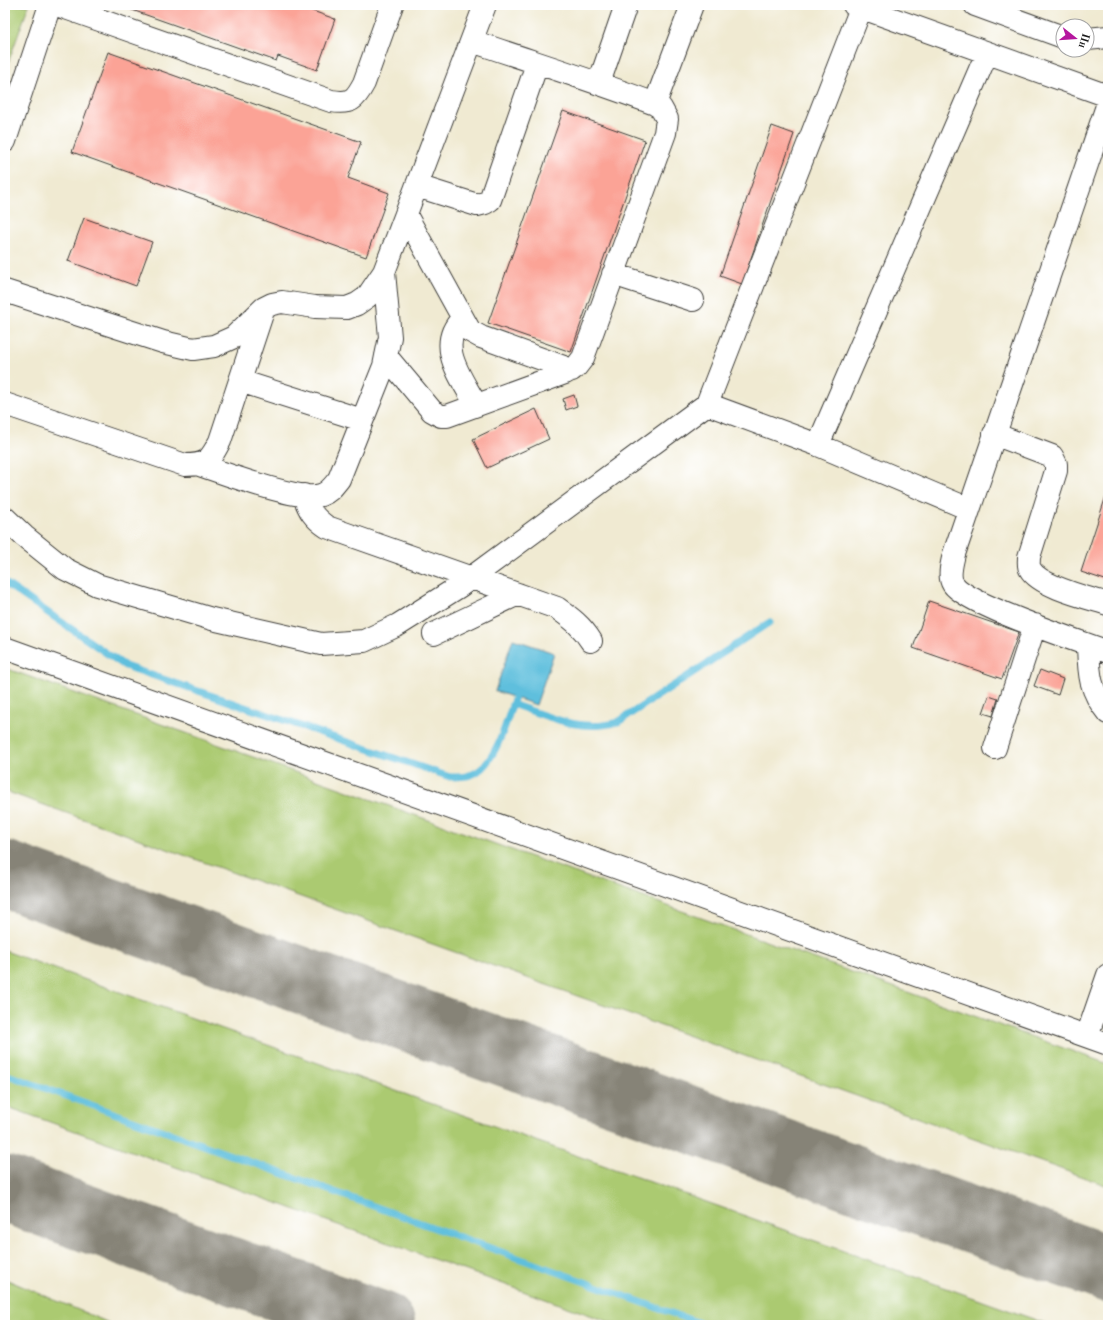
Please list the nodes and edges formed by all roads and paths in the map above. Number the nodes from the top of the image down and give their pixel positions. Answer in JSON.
{"nodes":[{"id":1,"x":50,"y":5,"type":"edge"},
{"id":2,"x":58,"y":5,"type":"edge"},
{"id":3,"x":392,"y":5,"type":"edge"},
{"id":4,"x":486,"y":5,"type":"edge"},
{"id":5,"x":626,"y":5,"type":"edge"},
{"id":6,"x":692,"y":5,"type":"edge"},
{"id":7,"x":975,"y":5,"type":"edge"},
{"id":8,"x":857,"y":6,"type":"edge"},
{"id":9,"x":1055,"y":33,"type":"edge"},
{"id":10,"x":1108,"y":37,"type":"edge"},
{"id":11,"x":1095,"y":38,"type":"edge"},
{"id":12,"x":472,"y":40,"type":"junction"},
{"id":13,"x":987,"y":53,"type":"junction"},
{"id":14,"x":537,"y":64,"type":"junction"},
{"id":15,"x":599,"y":83,"type":"junction"},
{"id":16,"x":1108,"y":96,"type":"edge"},
{"id":17,"x":1108,"y":103,"type":"edge"},
{"id":18,"x":655,"y":104,"type":"junction"},
{"id":19,"x":5,"y":142,"type":"edge"},
{"id":20,"x":417,"y":186,"type":"junction"},
{"id":21,"x":406,"y":215,"type":"junction"},
{"id":22,"x":384,"y":272,"type":"junction"},
{"id":23,"x":613,"y":274,"type":"junction"},
{"id":24,"x":5,"y":291,"type":"edge"},
{"id":25,"x":693,"y":300,"type":"dead end"},
{"id":26,"x":264,"y":308,"type":"junction"},
{"id":27,"x":462,"y":319,"type":"junction"},
{"id":28,"x":386,"y":356,"type":"junction"},
{"id":29,"x":572,"y":370,"type":"junction"},
{"id":30,"x":240,"y":381,"type":"junction"},
{"id":31,"x":5,"y":404,"type":"edge"},
{"id":32,"x":707,"y":404,"type":"junction"},
{"id":33,"x":476,"y":405,"type":"junction"},
{"id":34,"x":362,"y":420,"type":"junction"},
{"id":35,"x":994,"y":434,"type":"junction"},
{"id":36,"x":818,"y":445,"type":"junction"},
{"id":37,"x":200,"y":465,"type":"junction"},
{"id":38,"x":304,"y":495,"type":"junction"},
{"id":39,"x":969,"y":509,"type":"junction"},
{"id":40,"x":5,"y":518,"type":"edge"},
{"id":41,"x":470,"y":579,"type":"junction"},
{"id":42,"x":518,"y":594,"type":"junction"},
{"id":43,"x":1108,"y":604,"type":"edge"},
{"id":44,"x":1035,"y":626,"type":"junction"},
{"id":45,"x":434,"y":634,"type":"dead end"},
{"id":46,"x":591,"y":641,"type":"dead end"},
{"id":47,"x":5,"y":648,"type":"edge"},
{"id":48,"x":1098,"y":648,"type":"edge"},
{"id":49,"x":1108,"y":713,"type":"edge"},
{"id":50,"x":995,"y":748,"type":"dead end"},
{"id":51,"x":1108,"y":975,"type":"edge"},
{"id":52,"x":1087,"y":1036,"type":"junction"},
{"id":53,"x":1108,"y":1044,"type":"edge"}],
"edges":[{"from":1,"to":19,"type":"lane"},
{"from":2,"to":3,"type":"lane"},
{"from":4,"to":12,"type":"lane"},
{"from":5,"to":15,"type":"lane"},
{"from":6,"to":18,"type":"lane"},
{"from":7,"to":9,"type":"lane"},
{"from":8,"to":13,"type":"lane"},
{"from":8,"to":32,"type":"lane"},
{"from":10,"to":11,"type":"lane"},
{"from":12,"to":14,"type":"lane"},
{"from":12,"to":20,"type":"lane"},
{"from":13,"to":16,"type":"lane"},
{"from":13,"to":36,"type":"lane"},
{"from":14,"to":15,"type":"lane"},
{"from":14,"to":20,"type":"lane"},
{"from":15,"to":18,"type":"lane"},
{"from":17,"to":35,"type":"lane"},
{"from":18,"to":23,"type":"lane"},
{"from":20,"to":21,"type":"lane"},
{"from":21,"to":22,"type":"lane"},
{"from":21,"to":27,"type":"lane"},
{"from":22,"to":26,"type":"lane"},
{"from":22,"to":28,"type":"lane"},
{"from":23,"to":25,"type":"lane"},
{"from":23,"to":29,"type":"lane"},
{"from":24,"to":26,"type":"lane"},
{"from":26,"to":30,"type":"lane"},
{"from":27,"to":29,"type":"lane"},
{"from":27,"to":33,"type":"lane"},
{"from":28,"to":33,"type":"lane"},
{"from":28,"to":34,"type":"lane"},
{"from":29,"to":33,"type":"lane"},
{"from":30,"to":34,"type":"lane"},
{"from":30,"to":37,"type":"lane"},
{"from":31,"to":37,"type":"lane"},
{"from":32,"to":36,"type":"lane"},
{"from":32,"to":41,"type":"lane"},
{"from":34,"to":38,"type":"lane"},
{"from":35,"to":39,"type":"lane"},
{"from":35,"to":43,"type":"lane"},
{"from":36,"to":39,"type":"lane"},
{"from":37,"to":38,"type":"lane"},
{"from":38,"to":41,"type":"lane"},
{"from":39,"to":44,"type":"lane"},
{"from":40,"to":41,"type":"lane"},
{"from":41,"to":42,"type":"lane"},
{"from":42,"to":45,"type":"lane"},
{"from":42,"to":46,"type":"lane"},
{"from":44,"to":48,"type":"lane"},
{"from":44,"to":50,"type":"lane"},
{"from":47,"to":52,"type":"lane"},
{"from":48,"to":49,"type":"lane"},
{"from":51,"to":52,"type":"lane"},
{"from":52,"to":53,"type":"lane"}]}
